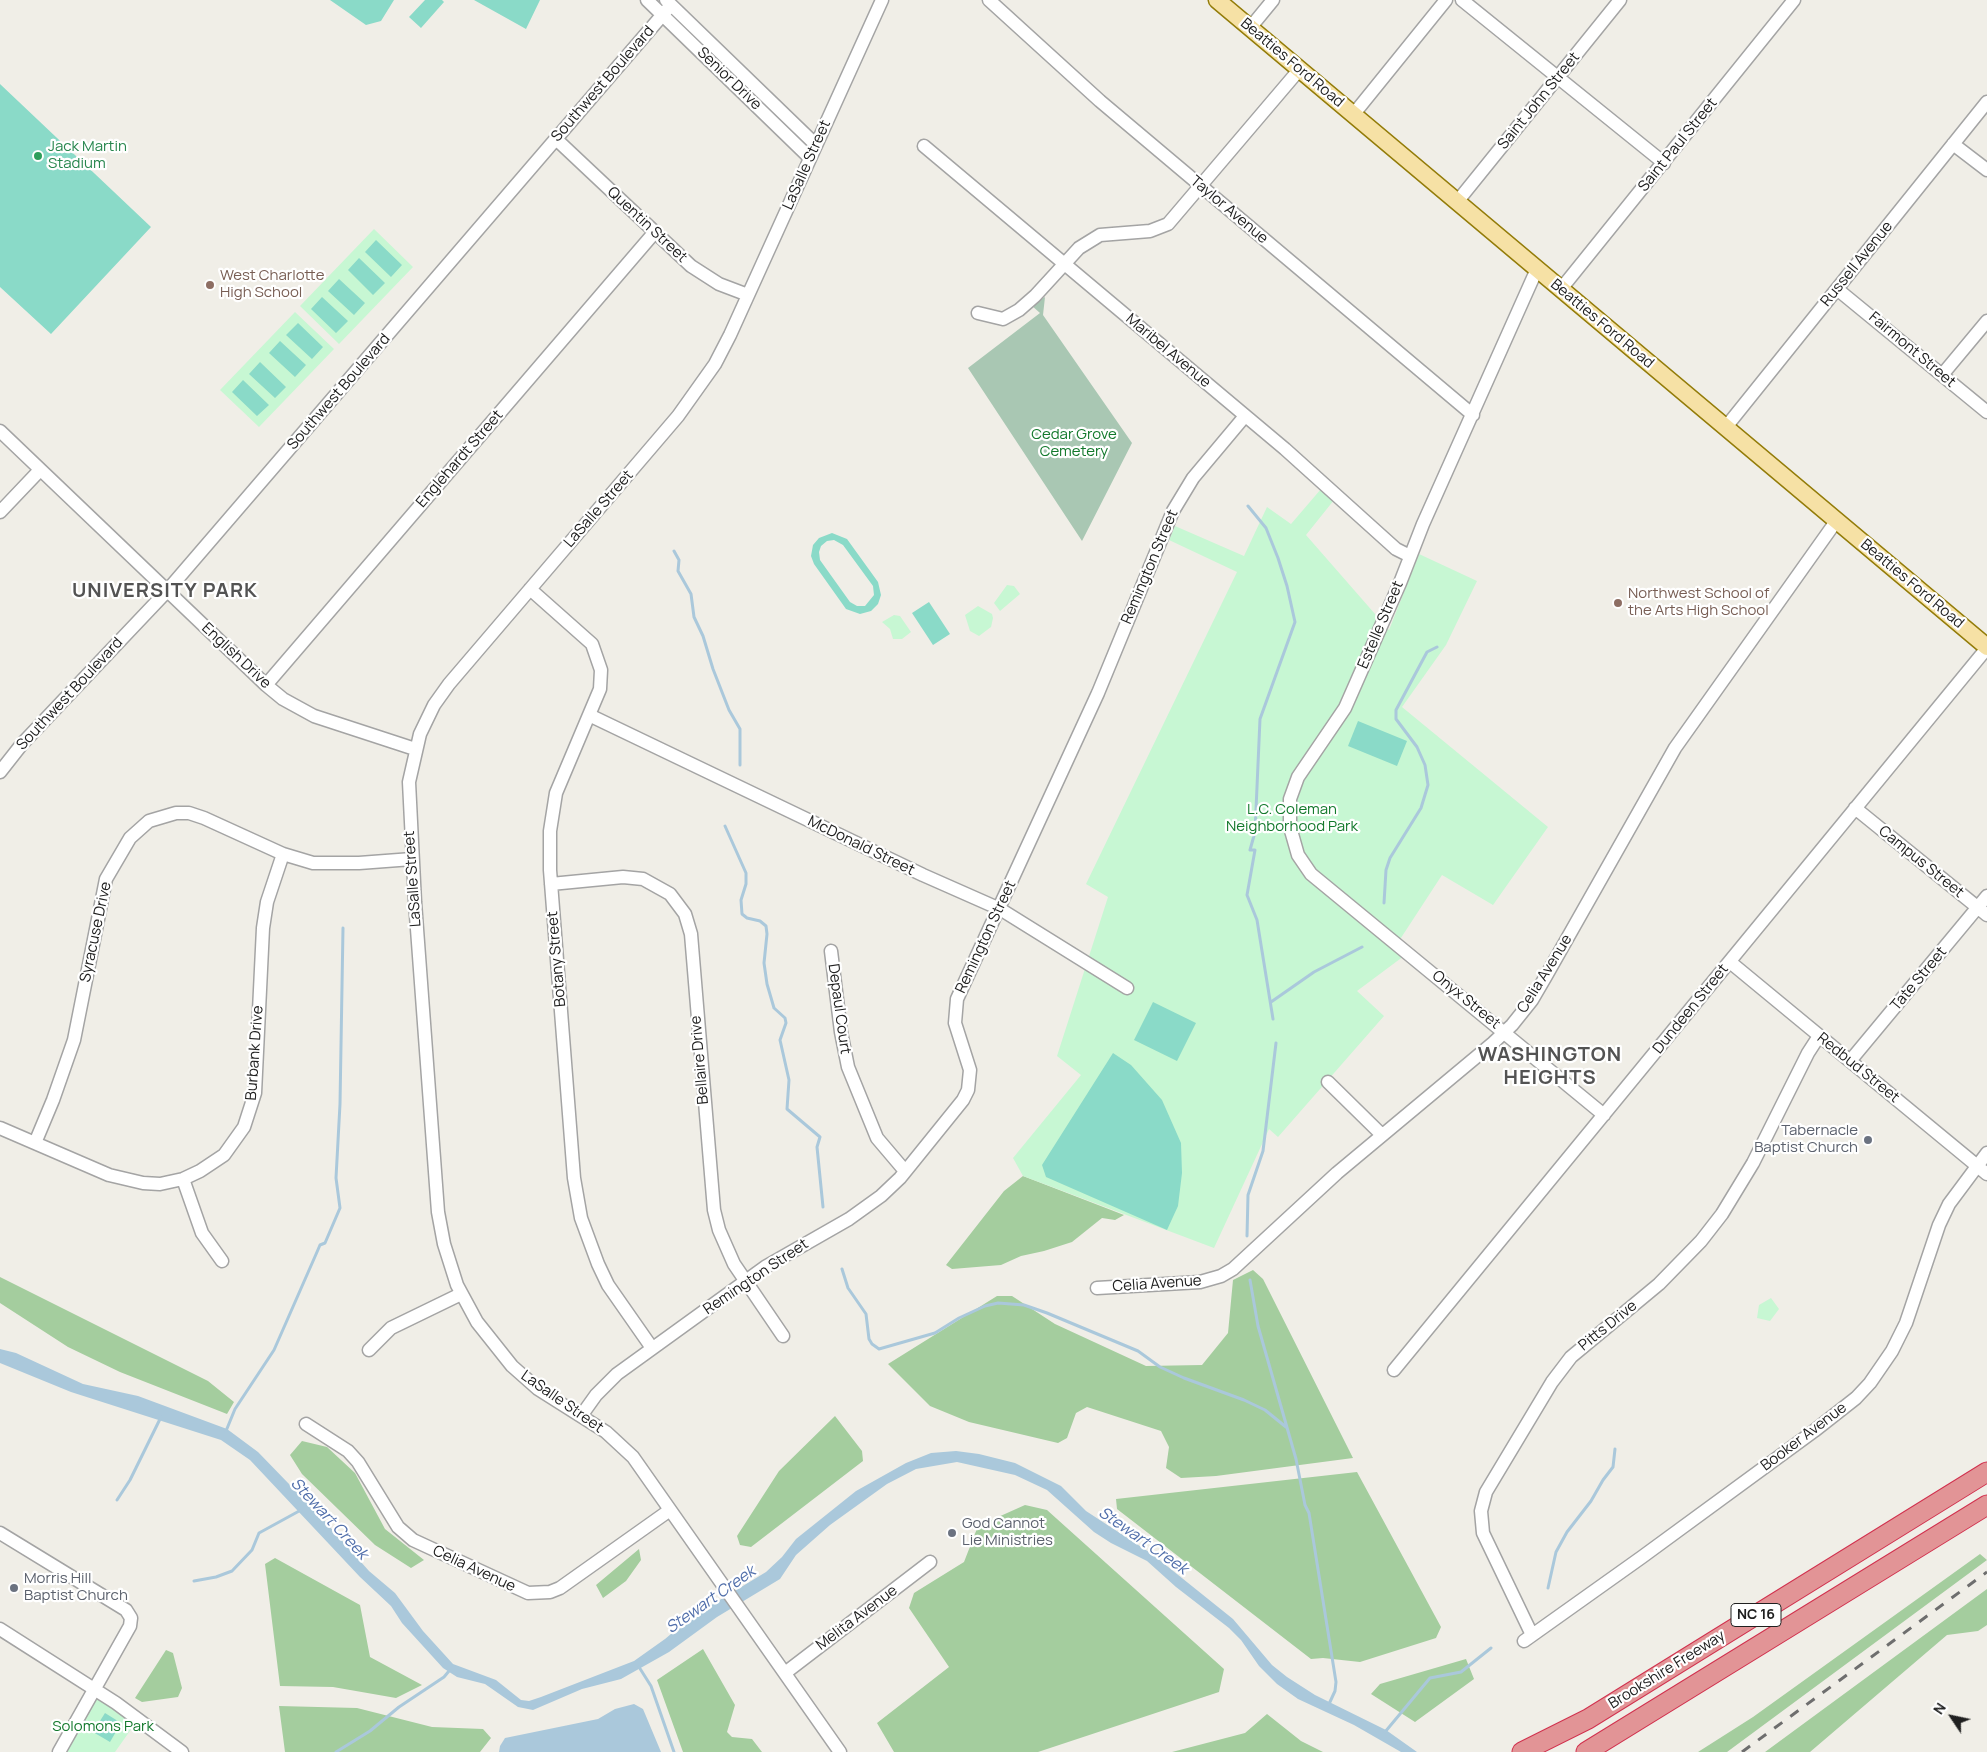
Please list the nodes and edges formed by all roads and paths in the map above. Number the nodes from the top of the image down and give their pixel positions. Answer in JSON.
{"nodes":[{"id":1,"x":647,"y":0,"type":"edge"},
{"id":2,"x":882,"y":0,"type":"edge"},
{"id":3,"x":990,"y":0,"type":"edge"},
{"id":4,"x":1217,"y":0,"type":"edge"},
{"id":5,"x":1273,"y":0,"type":"edge"},
{"id":6,"x":1446,"y":0,"type":"edge"},
{"id":7,"x":1462,"y":0,"type":"edge"},
{"id":8,"x":1620,"y":0,"type":"edge"},
{"id":9,"x":1787,"y":2,"type":"edge"},
{"id":10,"x":666,"y":7,"type":"edge"},
{"id":11,"x":1250,"y":28,"type":"junction"},
{"id":12,"x":1299,"y":70,"type":"junction"},
{"id":13,"x":1558,"y":77,"type":"junction"},
{"id":14,"x":1987,"y":102,"type":"edge"},
{"id":15,"x":1353,"y":115,"type":"junction"},
{"id":16,"x":556,"y":139,"type":"junction"},
{"id":17,"x":1953,"y":144,"type":"junction"},
{"id":18,"x":816,"y":145,"type":"junction"},
{"id":19,"x":924,"y":146,"type":"dead end"},
{"id":20,"x":810,"y":158,"type":"junction"},
{"id":21,"x":1664,"y":163,"type":"junction"},
{"id":22,"x":1987,"y":170,"type":"edge"},
{"id":23,"x":1201,"y":186,"type":"junction"},
{"id":24,"x":1457,"y":202,"type":"junction"},
{"id":25,"x":654,"y":233,"type":"junction"},
{"id":26,"x":1064,"y":264,"type":"junction"},
{"id":27,"x":1537,"y":269,"type":"junction"},
{"id":28,"x":1561,"y":289,"type":"junction"},
{"id":29,"x":1837,"y":289,"type":"junction"},
{"id":30,"x":748,"y":295,"type":"junction"},
{"id":31,"x":978,"y":313,"type":"dead end"},
{"id":32,"x":1987,"y":321,"type":"edge"},
{"id":33,"x":1942,"y":375,"type":"junction"},
{"id":34,"x":1987,"y":412,"type":"edge"},
{"id":35,"x":1472,"y":415,"type":"junction"},
{"id":36,"x":1245,"y":416,"type":"junction"},
{"id":37,"x":1726,"y":427,"type":"junction"},
{"id":38,"x":0,"y":431,"type":"edge"},
{"id":39,"x":40,"y":470,"type":"junction"},
{"id":40,"x":0,"y":512,"type":"edge"},
{"id":41,"x":1836,"y":520,"type":"junction"},
{"id":42,"x":1410,"y":556,"type":"junction"},
{"id":43,"x":530,"y":589,"type":"junction"},
{"id":44,"x":167,"y":591,"type":"junction"},
{"id":45,"x":1987,"y":648,"type":"edge"},
{"id":46,"x":266,"y":685,"type":"junction"},
{"id":47,"x":589,"y":716,"type":"junction"},
{"id":48,"x":416,"y":748,"type":"junction"},
{"id":49,"x":0,"y":772,"type":"edge"},
{"id":50,"x":1855,"y":808,"type":"junction"},
{"id":51,"x":283,"y":854,"type":"junction"},
{"id":52,"x":412,"y":859,"type":"junction"},
{"id":53,"x":551,"y":884,"type":"junction"},
{"id":54,"x":1987,"y":896,"type":"edge"},
{"id":55,"x":1000,"y":909,"type":"junction"},
{"id":56,"x":1982,"y":911,"type":"edge"},
{"id":57,"x":1397,"y":944,"type":"joint"},
{"id":58,"x":831,"y":951,"type":"dead end"},
{"id":59,"x":1730,"y":962,"type":"junction"},
{"id":60,"x":1127,"y":988,"type":"dead end"},
{"id":61,"x":1505,"y":1031,"type":"junction"},
{"id":62,"x":1819,"y":1036,"type":"junction"},
{"id":63,"x":1850,"y":1061,"type":"junction"},
{"id":64,"x":1328,"y":1082,"type":"dead end"},
{"id":65,"x":1604,"y":1115,"type":"junction"},
{"id":66,"x":0,"y":1128,"type":"edge"},
{"id":67,"x":1382,"y":1135,"type":"junction"},
{"id":68,"x":35,"y":1143,"type":"junction"},
{"id":69,"x":1987,"y":1153,"type":"edge"},
{"id":70,"x":1976,"y":1166,"type":"junction"},
{"id":71,"x":905,"y":1172,"type":"junction"},
{"id":72,"x":1987,"y":1174,"type":"edge"},
{"id":73,"x":183,"y":1179,"type":"junction"},
{"id":74,"x":222,"y":1261,"type":"dead end"},
{"id":75,"x":745,"y":1281,"type":"junction"},
{"id":76,"x":1097,"y":1288,"type":"dead end"},
{"id":77,"x":461,"y":1294,"type":"junction"},
{"id":78,"x":783,"y":1336,"type":"dead end"},
{"id":79,"x":652,"y":1348,"type":"junction"},
{"id":80,"x":369,"y":1350,"type":"dead end"},
{"id":81,"x":1394,"y":1370,"type":"dead end"},
{"id":82,"x":581,"y":1416,"type":"junction"},
{"id":83,"x":306,"y":1424,"type":"dead end"},
{"id":84,"x":1987,"y":1472,"type":"edge"},
{"id":85,"x":1987,"y":1505,"type":"edge"},
{"id":86,"x":670,"y":1510,"type":"junction"},
{"id":87,"x":0,"y":1533,"type":"edge"},
{"id":88,"x":930,"y":1562,"type":"dead end"},
{"id":89,"x":0,"y":1629,"type":"edge"},
{"id":90,"x":1528,"y":1638,"type":"joint"},
{"id":91,"x":785,"y":1673,"type":"junction"},
{"id":92,"x":95,"y":1689,"type":"junction"},
{"id":93,"x":59,"y":1752,"type":"edge"},
{"id":94,"x":182,"y":1752,"type":"edge"},
{"id":95,"x":840,"y":1752,"type":"edge"},
{"id":96,"x":1522,"y":1752,"type":"edge"},
{"id":97,"x":1586,"y":1752,"type":"edge"}],
"edges":[{"from":1,"to":10,"type":"street","name":"Senior Drive"},
{"from":2,"to":18,"type":"street","name":"LaSalle Street"},
{"from":3,"to":23,"type":"street","name":"Taylor Avenue"},
{"from":4,"to":11,"type":"main road","name":"Beatties Ford Road"},
{"from":5,"to":11,"type":"street"},
{"from":6,"to":15,"type":"street"},
{"from":7,"to":13,"type":"street"},
{"from":8,"to":13,"type":"street","name":"Saint John Street"},
{"from":9,"to":21,"type":"street","name":"Saint Paul Street"},
{"from":10,"to":16,"type":"street","name":"Southwest Boulevard"},
{"from":10,"to":18,"type":"street","name":"Senior Drive"},
{"from":10,"to":20,"type":"street","name":"Senior Drive"},
{"from":11,"to":12,"type":"main road","name":"Beatties Ford Road"},
{"from":12,"to":15,"type":"main road","name":"Beatties Ford Road"},
{"from":12,"to":23,"type":"street"},
{"from":13,"to":21,"type":"street"},
{"from":13,"to":24,"type":"street","name":"Saint John Street"},
{"from":14,"to":17,"type":"street","name":"Russell Avenue"},
{"from":15,"to":24,"type":"main road","name":"Beatties Ford Road"},
{"from":16,"to":25,"type":"street","name":"Quentin Street"},
{"from":16,"to":44,"type":"street","name":"Southwest Boulevard"},
{"from":17,"to":22,"type":"street"},
{"from":17,"to":29,"type":"street","name":"Russell Avenue"},
{"from":18,"to":20,"type":"street","name":"LaSalle Street"},
{"from":19,"to":26,"type":"street","name":"Maribel Avenue"},
{"from":20,"to":30,"type":"street","name":"LaSalle Street"},
{"from":21,"to":28,"type":"street","name":"Saint Paul Street"},
{"from":23,"to":26,"type":"street"},
{"from":23,"to":35,"type":"street","name":"Taylor Avenue"},
{"from":24,"to":27,"type":"main road","name":"Beatties Ford Road"},
{"from":25,"to":30,"type":"street","name":"Quentin Street"},
{"from":25,"to":46,"type":"street","name":"Englehardt Street"},
{"from":26,"to":31,"type":"street"},
{"from":26,"to":36,"type":"street","name":"Maribel Avenue"},
{"from":27,"to":28,"type":"main road","name":"Beatties Ford Road"},
{"from":27,"to":35,"type":"street","name":"Estelle Street"},
{"from":28,"to":37,"type":"main road","name":"Beatties Ford Road"},
{"from":29,"to":33,"type":"street","name":"Fairmont Street"},
{"from":29,"to":37,"type":"street","name":"Russell Avenue"},
{"from":30,"to":43,"type":"street","name":"LaSalle Street"},
{"from":32,"to":33,"type":"street"},
{"from":33,"to":34,"type":"street","name":"Fairmont Street"},
{"from":35,"to":42,"type":"street","name":"Estelle Street"},
{"from":36,"to":42,"type":"street","name":"Maribel Avenue"},
{"from":36,"to":55,"type":"street","name":"Remington Street"},
{"from":37,"to":41,"type":"main road","name":"Beatties Ford Road"},
{"from":38,"to":39,"type":"street","name":"English Drive"},
{"from":39,"to":40,"type":"street"},
{"from":39,"to":44,"type":"street","name":"English Drive"},
{"from":41,"to":45,"type":"main road","name":"Beatties Ford Road"},
{"from":41,"to":61,"type":"street","name":"Celia Avenue"},
{"from":42,"to":57,"type":"street","name":"Estelle Street"},
{"from":43,"to":47,"type":"street","name":"Botany Street"},
{"from":43,"to":48,"type":"street","name":"LaSalle Street"},
{"from":44,"to":46,"type":"street","name":"English Drive"},
{"from":44,"to":49,"type":"street","name":"Southwest Boulevard"},
{"from":45,"to":50,"type":"street","name":"Dundeen Street"},
{"from":46,"to":48,"type":"street","name":"English Drive"},
{"from":47,"to":53,"type":"street","name":"Botany Street"},
{"from":47,"to":55,"type":"street","name":"McDonald Street"},
{"from":48,"to":52,"type":"street","name":"LaSalle Street"},
{"from":50,"to":56,"type":"street","name":"Campus Street"},
{"from":50,"to":59,"type":"street","name":"Dundeen Street"},
{"from":51,"to":52,"type":"street","name":"Syracuse Drive"},
{"from":51,"to":68,"type":"street","name":"Syracuse Drive"},
{"from":51,"to":73,"type":"street","name":"Burbank Drive"},
{"from":52,"to":77,"type":"street","name":"LaSalle Street"},
{"from":53,"to":75,"type":"street","name":"Bellaire Drive"},
{"from":53,"to":79,"type":"street","name":"Botany Street"},
{"from":54,"to":56,"type":"street","name":"Tate Street"},
{"from":55,"to":60,"type":"street","name":"McDonald Street"},
{"from":55,"to":71,"type":"street","name":"Remington Street"},
{"from":56,"to":63,"type":"street","name":"Tate Street"},
{"from":57,"to":61,"type":"street","name":"Onyx Street"},
{"from":58,"to":71,"type":"street","name":"Depaul Court"},
{"from":59,"to":62,"type":"street","name":"Redbud Street"},
{"from":59,"to":65,"type":"street","name":"Dundeen Street"},
{"from":61,"to":65,"type":"street","name":"Onyx Street"},
{"from":61,"to":67,"type":"street","name":"Celia Avenue"},
{"from":62,"to":63,"type":"street","name":"Redbud Street"},
{"from":62,"to":90,"type":"street","name":"Pitts Drive"},
{"from":63,"to":70,"type":"street","name":"Redbud Street"},
{"from":64,"to":67,"type":"street"},
{"from":65,"to":81,"type":"street","name":"Dundeen Street"},
{"from":66,"to":68,"type":"street","name":"Burbank Drive"},
{"from":67,"to":76,"type":"street","name":"Celia Avenue"},
{"from":68,"to":73,"type":"street","name":"Burbank Drive"},
{"from":69,"to":70,"type":"street","name":"Booker Avenue"},
{"from":70,"to":72,"type":"street","name":"Redbud Street"},
{"from":70,"to":90,"type":"street","name":"Booker Avenue"},
{"from":71,"to":75,"type":"street","name":"Remington Street"},
{"from":73,"to":74,"type":"street"},
{"from":75,"to":78,"type":"street","name":"Bellaire Drive"},
{"from":75,"to":79,"type":"street","name":"Remington Street"},
{"from":77,"to":80,"type":"street"},
{"from":77,"to":82,"type":"street","name":"LaSalle Street"},
{"from":79,"to":82,"type":"street","name":"Remington Street"},
{"from":82,"to":86,"type":"street","name":"LaSalle Street"},
{"from":83,"to":86,"type":"street","name":"Celia Avenue"},
{"from":84,"to":96,"type":"highway","name":"Brookshire Freeway","number":"NC 16"},
{"from":85,"to":97,"type":"highway","name":"Brookshire Freeway","number":"NC 16"},
{"from":86,"to":91,"type":"street","name":"LaSalle Street"},
{"from":87,"to":92,"type":"street"},
{"from":88,"to":91,"type":"street","name":"Melita Avenue"},
{"from":89,"to":92,"type":"street"},
{"from":91,"to":95,"type":"street","name":"LaSalle Street"},
{"from":92,"to":93,"type":"street"},
{"from":92,"to":94,"type":"street"}]}
